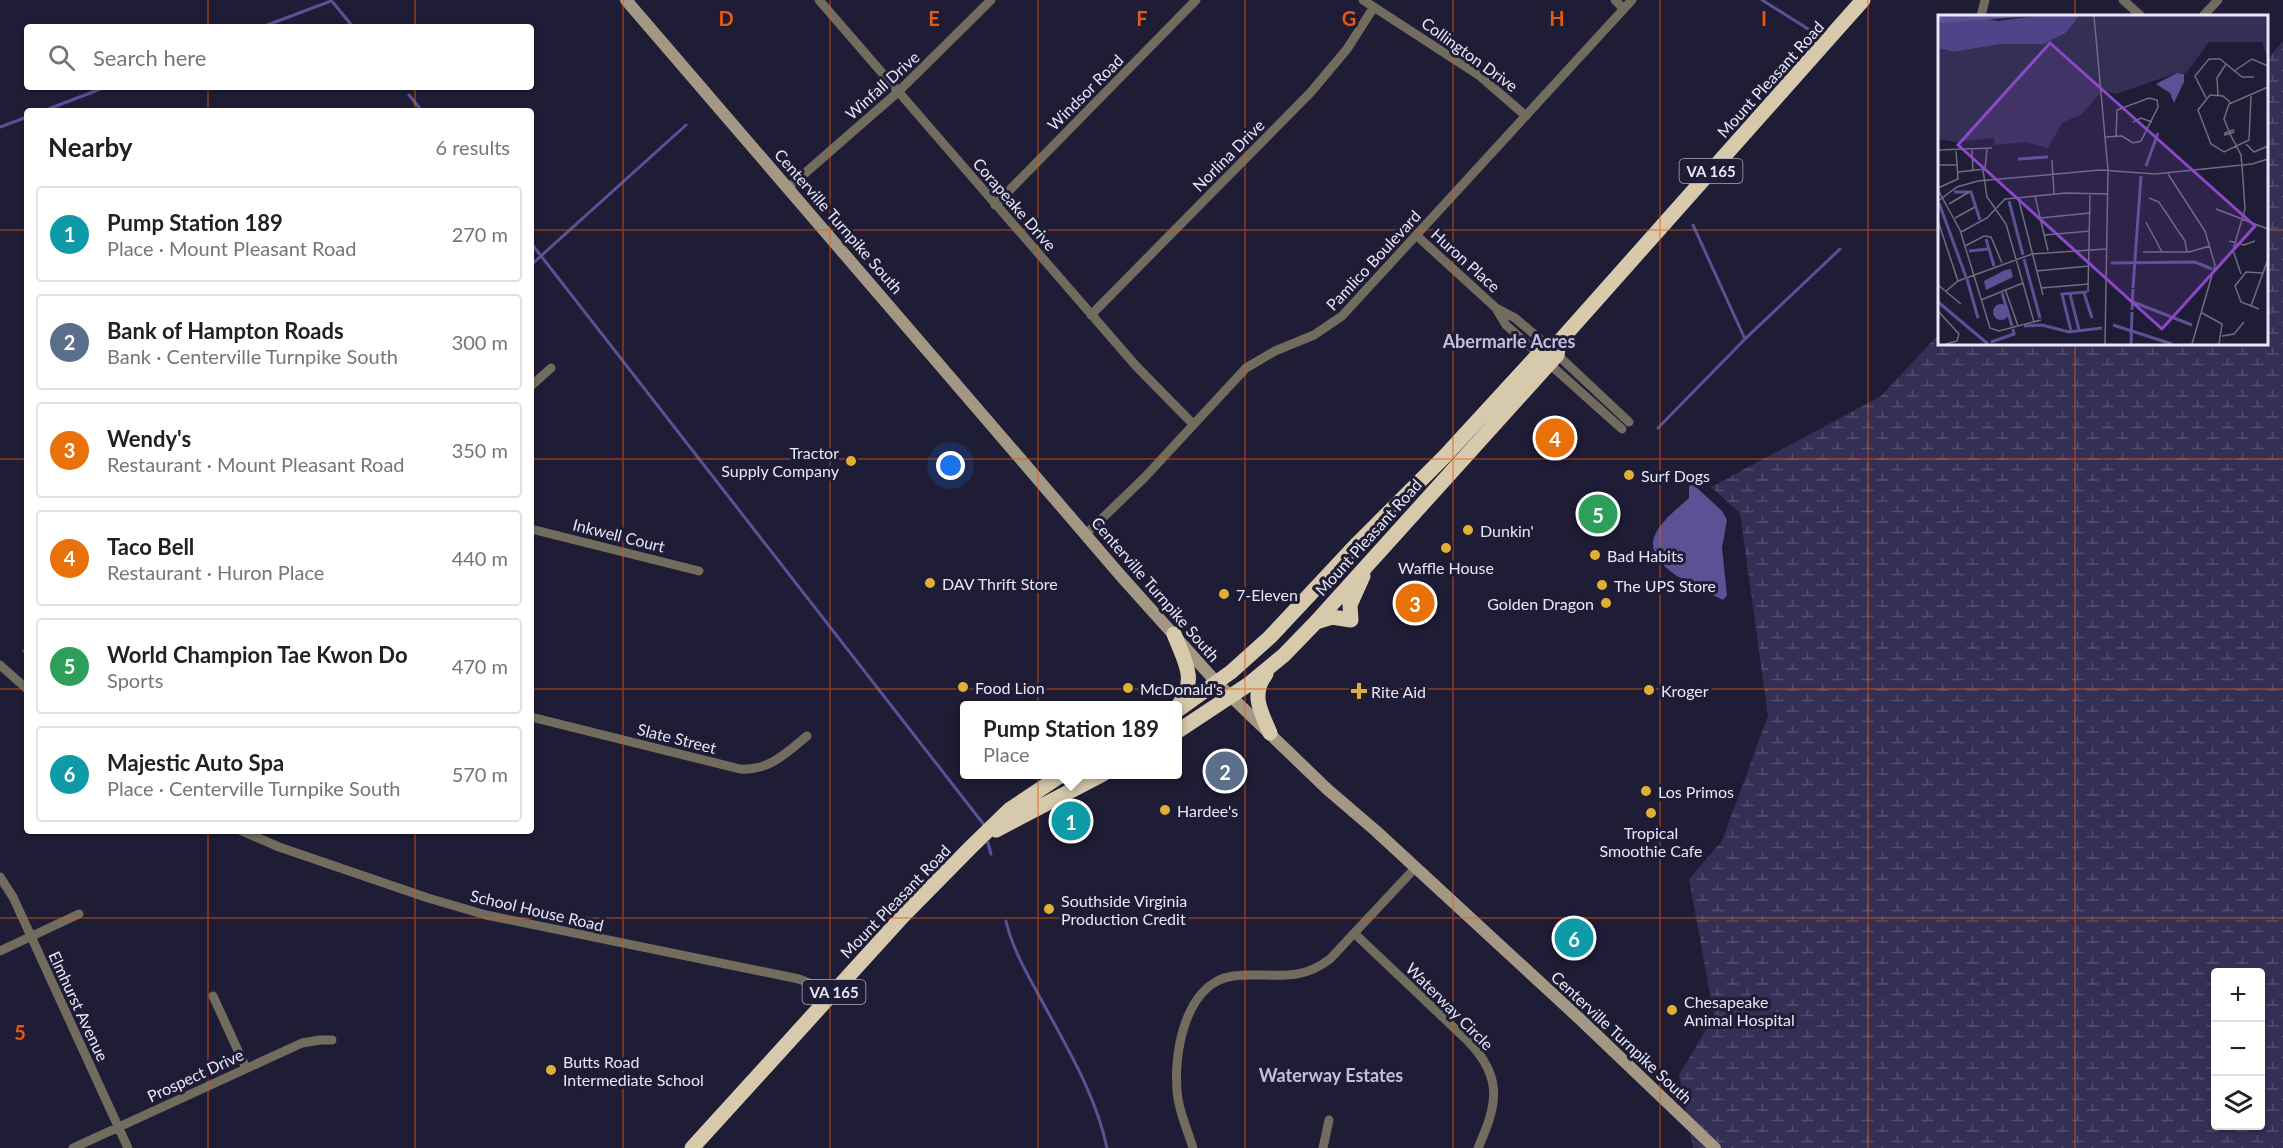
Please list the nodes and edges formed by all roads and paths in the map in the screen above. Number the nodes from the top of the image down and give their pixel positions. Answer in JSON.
{"nodes":[{"id":1,"x":626,"y":0,"type":"edge"},
{"id":2,"x":819,"y":0,"type":"edge"},
{"id":3,"x":991,"y":0,"type":"edge"},
{"id":4,"x":1196,"y":0,"type":"edge"},
{"id":5,"x":1363,"y":0,"type":"edge"},
{"id":6,"x":1615,"y":0,"type":"edge"},
{"id":7,"x":1632,"y":0,"type":"edge"},
{"id":8,"x":1863,"y":0,"type":"edge"},
{"id":9,"x":1985,"y":0,"type":"edge"},
{"id":10,"x":2123,"y":0,"type":"edge"},
{"id":11,"x":2218,"y":0,"type":"edge"},
{"id":12,"x":1374,"y":7,"type":"junction"},
{"id":13,"x":1624,"y":9,"type":"junction"},
{"id":14,"x":1982,"y":15,"type":"edge"},
{"id":15,"x":2140,"y":15,"type":"edge"},
{"id":16,"x":2204,"y":15,"type":"edge"},
{"id":17,"x":898,"y":92,"type":"junction"},
{"id":18,"x":1526,"y":116,"type":"junction"},
{"id":19,"x":788,"y":188,"type":"junction"},
{"id":20,"x":995,"y":205,"type":"junction"},
{"id":21,"x":1416,"y":235,"type":"junction"},
{"id":22,"x":1090,"y":315,"type":"junction"},
{"id":23,"x":1550,"y":352,"type":"junction"},
{"id":24,"x":551,"y":368,"type":"dead end"},
{"id":25,"x":534,"y":383,"type":"edge"},
{"id":26,"x":1193,"y":424,"type":"junction"},
{"id":27,"x":1626,"y":426,"type":"dead end"},
{"id":28,"x":534,"y":530,"type":"edge"},
{"id":29,"x":1086,"y":534,"type":"junction"},
{"id":30,"x":1358,"y":543,"type":"junction"},
{"id":31,"x":1370,"y":562,"type":"junction"},
{"id":32,"x":699,"y":571,"type":"dead end"},
{"id":33,"x":1316,"y":622,"type":"junction"},
{"id":34,"x":1174,"y":634,"type":"junction"},
{"id":35,"x":0,"y":665,"type":"edge"},
{"id":36,"x":1273,"y":665,"type":"junction"},
{"id":37,"x":1217,"y":683,"type":"junction"},
{"id":38,"x":24,"y":686,"type":"edge"},
{"id":39,"x":1231,"y":697,"type":"junction"},
{"id":40,"x":1182,"y":701,"type":"edge"},
{"id":41,"x":1182,"y":705,"type":"edge"},
{"id":42,"x":534,"y":718,"type":"edge"},
{"id":43,"x":1182,"y":728,"type":"edge"},
{"id":44,"x":1270,"y":733,"type":"junction"},
{"id":45,"x":807,"y":736,"type":"dead end"},
{"id":46,"x":1056,"y":779,"type":"edge"},
{"id":47,"x":1094,"y":779,"type":"edge"},
{"id":48,"x":249,"y":834,"type":"edge"},
{"id":49,"x":980,"y":839,"type":"junction"},
{"id":50,"x":1416,"y":867,"type":"junction"},
{"id":51,"x":0,"y":877,"type":"edge"},
{"id":52,"x":79,"y":914,"type":"dead end"},
{"id":53,"x":1354,"y":933,"type":"junction"},
{"id":54,"x":31,"y":936,"type":"junction"},
{"id":55,"x":0,"y":951,"type":"edge"},
{"id":56,"x":213,"y":996,"type":"dead end"},
{"id":57,"x":830,"y":996,"type":"junction"},
{"id":58,"x":332,"y":1040,"type":"dead end"},
{"id":59,"x":246,"y":1068,"type":"junction"},
{"id":60,"x":1329,"y":1120,"type":"dead end"},
{"id":61,"x":118,"y":1127,"type":"junction"},
{"id":62,"x":73,"y":1148,"type":"edge"},
{"id":63,"x":128,"y":1148,"type":"edge"},
{"id":64,"x":692,"y":1148,"type":"edge"},
{"id":65,"x":1193,"y":1148,"type":"edge"},
{"id":66,"x":1323,"y":1148,"type":"edge"},
{"id":67,"x":1478,"y":1148,"type":"edge"},
{"id":68,"x":1715,"y":1148,"type":"edge"}],
"edges":[{"from":1,"to":19,"type":"main road","name":"Centerville Turnpike South"},
{"from":2,"to":17,"type":"street","name":"Corapeake Drive"},
{"from":3,"to":17,"type":"street","name":"Winfall Drive"},
{"from":4,"to":20,"type":"street","name":"Windsor Road"},
{"from":5,"to":12,"type":"street","name":"Collington Drive"},
{"from":6,"to":13,"type":"street"},
{"from":7,"to":13,"type":"street","name":"Pamlico Boulevard"},
{"from":8,"to":23,"type":"highway","name":"Mount Pleasant Road","number":"VA 165"},
{"from":9,"to":14,"type":"street"},
{"from":10,"to":15,"type":"street"},
{"from":11,"to":16,"type":"street"},
{"from":12,"to":18,"type":"street","name":"Collington Drive"},
{"from":12,"to":22,"type":"street","name":"Norlina Drive"},
{"from":13,"to":18,"type":"street","name":"Pamlico Boulevard"},
{"from":17,"to":19,"type":"street","name":"Winfall Drive"},
{"from":17,"to":20,"type":"street","name":"Corapeake Drive"},
{"from":18,"to":21,"type":"street","name":"Pamlico Boulevard"},
{"from":19,"to":29,"type":"main road","name":"Centerville Turnpike South"},
{"from":20,"to":22,"type":"street","name":"Corapeake Drive"},
{"from":21,"to":23,"type":"street","name":"Huron Place"},
{"from":21,"to":26,"type":"street","name":"Pamlico Boulevard"},
{"from":22,"to":26,"type":"street","name":"Corapeake Drive"},
{"from":23,"to":27,"type":"street","name":"Huron Place"},
{"from":23,"to":30,"type":"highway","name":"Mount Pleasant Road","number":"VA 165"},
{"from":23,"to":31,"type":"highway","name":"Mount Pleasant Road","number":"VA 165"},
{"from":24,"to":25,"type":"street"},
{"from":26,"to":29,"type":"street","name":"Pamlico Boulevard"},
{"from":28,"to":32,"type":"street","name":"Inkwell Court"},
{"from":29,"to":34,"type":"main road","name":"Centerville Turnpike South"},
{"from":30,"to":31,"type":"highway"},
{"from":30,"to":37,"type":"highway","name":"Mount Pleasant Road","number":"VA 165"},
{"from":31,"to":33,"type":"highway","name":"Mount Pleasant Road","number":"VA 165"},
{"from":31,"to":33,"type":"highway"},
{"from":33,"to":36,"type":"highway","name":"Mount Pleasant Road","number":"VA 165"},
{"from":34,"to":37,"type":"main road","name":"Centerville Turnpike South"},
{"from":34,"to":40,"type":"highway"},
{"from":35,"to":38,"type":"street"},
{"from":36,"to":39,"type":"highway","name":"Mount Pleasant Road","number":"VA 165"},
{"from":36,"to":44,"type":"highway"},
{"from":37,"to":39,"type":"main road","name":"Centerville Turnpike South"},
{"from":37,"to":41,"type":"highway","name":"Mount Pleasant Road","number":"VA 165"},
{"from":39,"to":43,"type":"highway","name":"Mount Pleasant Road","number":"VA 165"},
{"from":39,"to":44,"type":"main road","name":"Centerville Turnpike South"},
{"from":42,"to":45,"type":"street","name":"Slate Street"},
{"from":44,"to":50,"type":"main road","name":"Centerville Turnpike South"},
{"from":46,"to":49,"type":"highway","name":"Mount Pleasant Road","number":"VA 165"},
{"from":47,"to":49,"type":"highway","name":"Mount Pleasant Road","number":"VA 165"},
{"from":48,"to":57,"type":"street","name":"School House Road"},
{"from":49,"to":57,"type":"highway","name":"Mount Pleasant Road","number":"VA 165"},
{"from":50,"to":53,"type":"street"},
{"from":50,"to":68,"type":"main road","name":"Centerville Turnpike South"},
{"from":51,"to":54,"type":"street","name":"Elmhurst Avenue"},
{"from":52,"to":54,"type":"street"},
{"from":53,"to":65,"type":"street"},
{"from":53,"to":67,"type":"street","name":"Waterway Circle"},
{"from":54,"to":55,"type":"street"},
{"from":54,"to":61,"type":"street","name":"Elmhurst Avenue"},
{"from":56,"to":59,"type":"street"},
{"from":57,"to":64,"type":"highway","name":"Mount Pleasant Road","number":"VA 165"},
{"from":58,"to":59,"type":"street","name":"Prospect Drive"},
{"from":59,"to":61,"type":"street","name":"Prospect Drive"},
{"from":60,"to":66,"type":"street"},
{"from":61,"to":62,"type":"street","name":"Prospect Drive"},
{"from":61,"to":63,"type":"street","name":"Elmhurst Avenue"}]}
